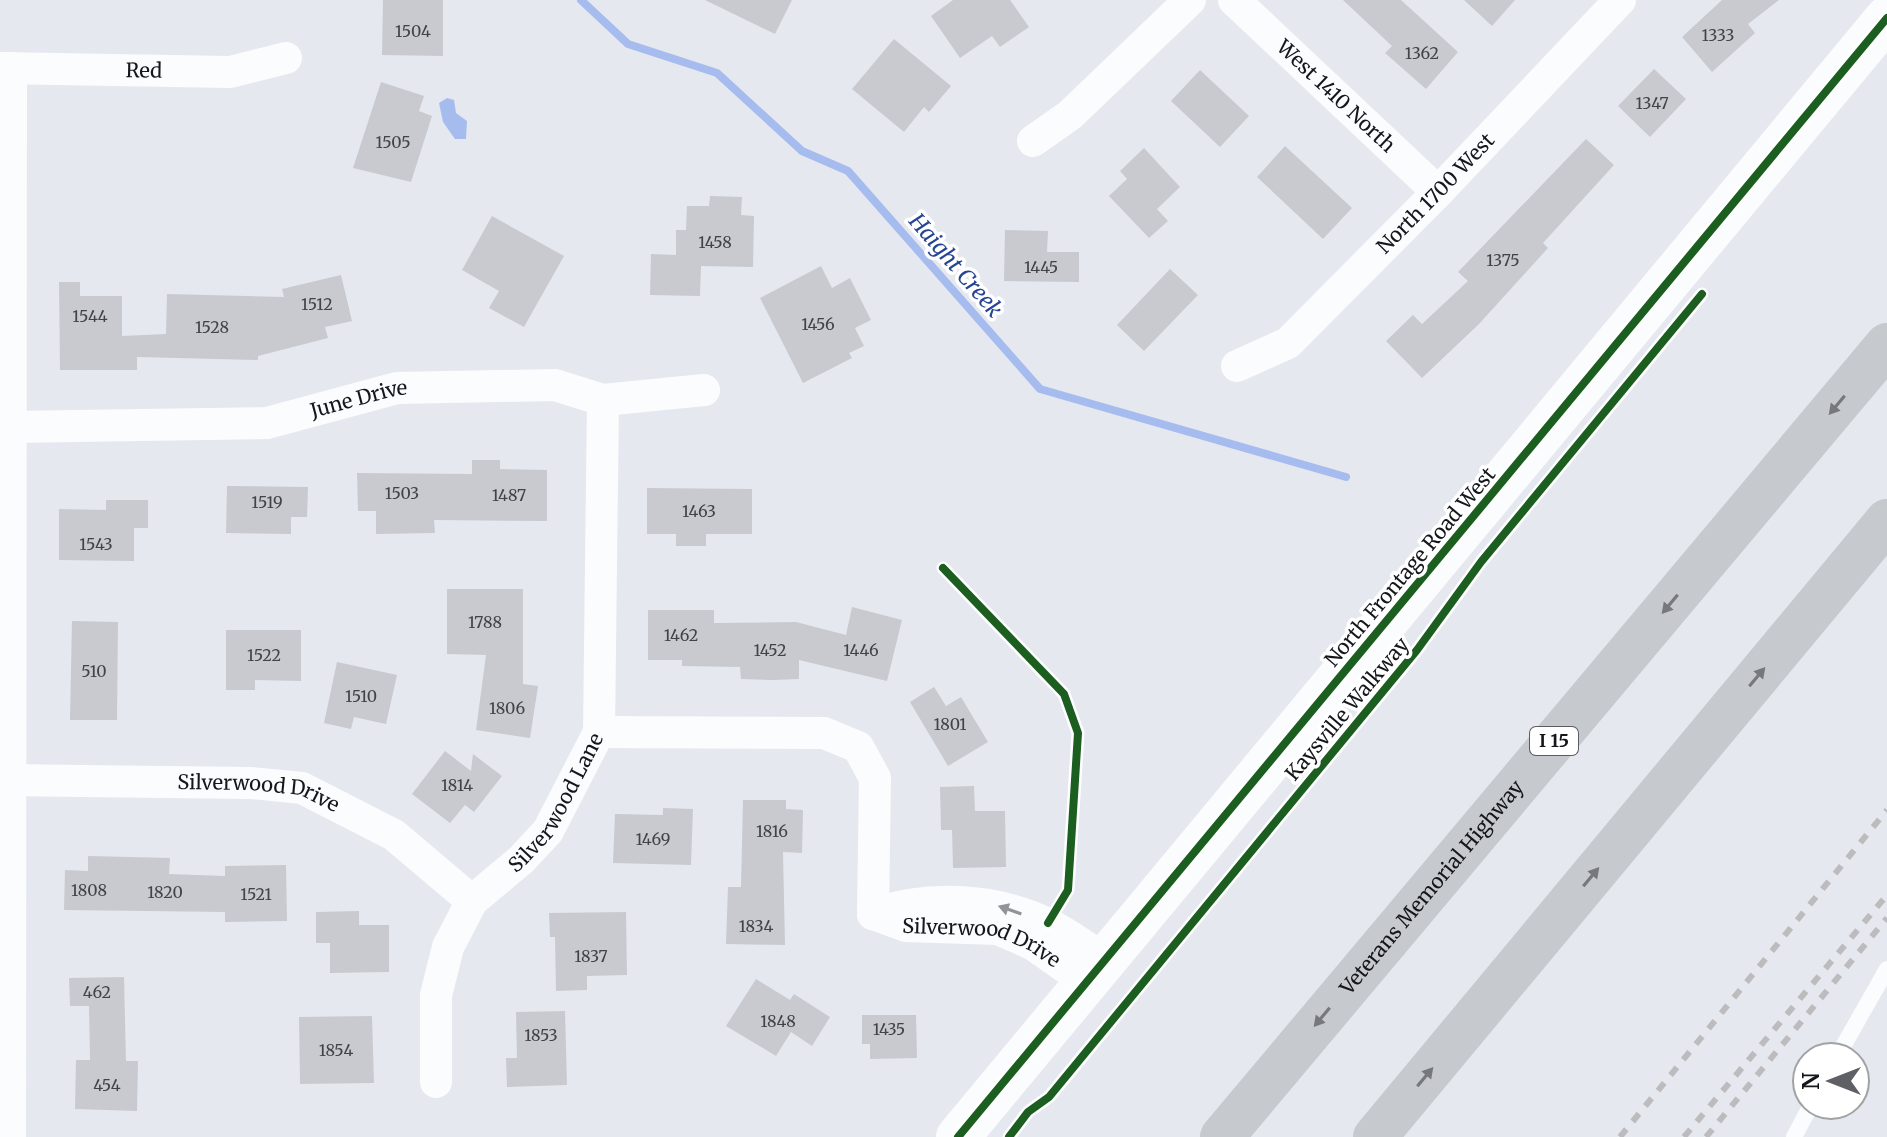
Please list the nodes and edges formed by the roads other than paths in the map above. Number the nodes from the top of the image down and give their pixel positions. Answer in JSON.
{"nodes":[{"id":1,"x":1190,"y":0,"type":"edge"},
{"id":2,"x":1234,"y":0,"type":"edge"},
{"id":3,"x":1620,"y":0,"type":"edge"},
{"id":4,"x":1887,"y":18,"type":"edge"},
{"id":5,"x":286,"y":58,"type":"dead end"},
{"id":6,"x":6,"y":68,"type":"edge"},
{"id":7,"x":1033,"y":141,"type":"dead end"},
{"id":8,"x":1438,"y":192,"type":"junction"},
{"id":9,"x":1887,"y":345,"type":"edge"},
{"id":10,"x":1237,"y":366,"type":"dead end"},
{"id":11,"x":704,"y":390,"type":"dead end"},
{"id":12,"x":603,"y":400,"type":"junction"},
{"id":13,"x":12,"y":427,"type":"junction"},
{"id":14,"x":1887,"y":521,"type":"edge"},
{"id":15,"x":599,"y":732,"type":"junction"},
{"id":16,"x":6,"y":780,"type":"edge"},
{"id":17,"x":472,"y":901,"type":"junction"},
{"id":18,"x":1887,"y":969,"type":"edge"},
{"id":19,"x":1094,"y":970,"type":"junction"},
{"id":20,"x":1846,"y":1041,"type":"edge"},
{"id":21,"x":436,"y":1082,"type":"dead end"},
{"id":22,"x":10,"y":1137,"type":"edge"},
{"id":23,"x":958,"y":1137,"type":"edge"},
{"id":24,"x":1222,"y":1137,"type":"edge"},
{"id":25,"x":1375,"y":1137,"type":"edge"}],
"edges":[{"from":1,"to":7,"type":"street"},
{"from":2,"to":8,"type":"street","name":"West 1410 North"},
{"from":3,"to":8,"type":"street","name":"North 1700 West"},
{"from":4,"to":19,"type":"street","name":"North Frontage Road West"},
{"from":5,"to":6,"type":"street","name":"Red"},
{"from":6,"to":13,"type":"street"},
{"from":8,"to":10,"type":"street","name":"North 1700 West"},
{"from":9,"to":24,"type":"highway","name":"Veterans Memorial Highway","number":"I 15","one_way":true},
{"from":11,"to":12,"type":"street","name":"June Drive"},
{"from":12,"to":13,"type":"street","name":"June Drive"},
{"from":12,"to":15,"type":"street","name":"Silverwood Lane"},
{"from":13,"to":16,"type":"street"},
{"from":25,"to":14,"type":"highway","one_way":true},
{"from":15,"to":17,"type":"street","name":"Silverwood Lane"},
{"from":15,"to":19,"type":"street","name":"Silverwood Drive"},
{"from":16,"to":17,"type":"street","name":"Silverwood Drive"},
{"from":16,"to":22,"type":"street"},
{"from":17,"to":21,"type":"street","name":"Silverwood Lane"},
{"from":18,"to":20,"type":"lane"},
{"from":19,"to":23,"type":"street","name":"North Frontage Road West"}]}
